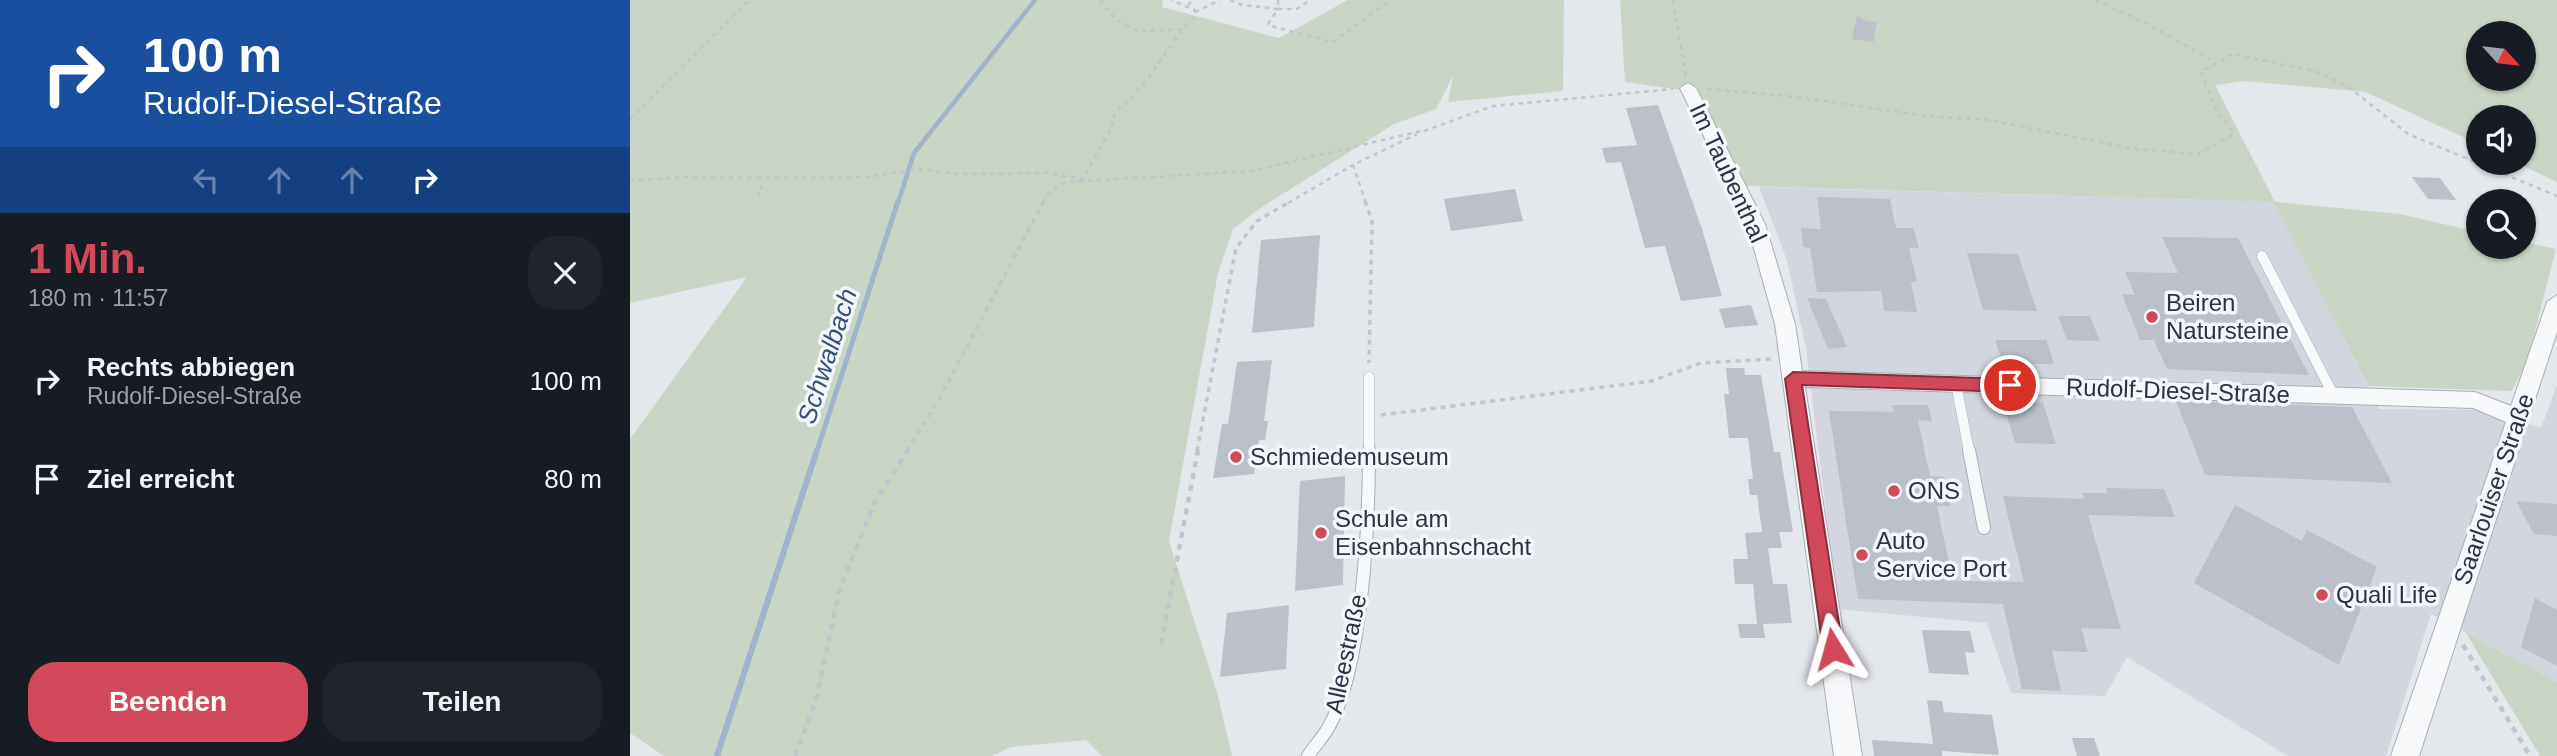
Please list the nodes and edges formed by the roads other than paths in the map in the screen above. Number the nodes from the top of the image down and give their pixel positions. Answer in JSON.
{"nodes":[{"id":1,"x":1688,"y":88,"type":"road end"},
{"id":2,"x":2262,"y":256,"type":"dead end"},
{"id":3,"x":2557,"y":302,"type":"edge"},
{"id":4,"x":1792,"y":368,"type":"junction"},
{"id":5,"x":1368,"y":377,"type":"road end"},
{"id":6,"x":1956,"y":384,"type":"junction"},
{"id":7,"x":2334,"y":396,"type":"junction"},
{"id":8,"x":2518,"y":418,"type":"junction"},
{"id":9,"x":1984,"y":528,"type":"dead end"},
{"id":10,"x":1308,"y":756,"type":"edge"},
{"id":11,"x":1848,"y":756,"type":"edge"},
{"id":12,"x":2405,"y":756,"type":"edge"}],
"edges":[{"from":1,"to":4,"type":"street","name":"Im Taubenthal"},
{"from":2,"to":7,"type":"lane"},
{"from":3,"to":8,"type":"street","name":"Saarlouiser Straße"},
{"from":4,"to":6,"type":"street","name":"Rudolf-Diesel-Straße"},
{"from":4,"to":11,"type":"street","name":"Im Taubenthal"},
{"from":5,"to":10,"type":"lane","name":"Alleestraße"},
{"from":6,"to":7,"type":"street","name":"Rudolf-Diesel-Straße"},
{"from":6,"to":9,"type":"lane"},
{"from":7,"to":8,"type":"street","name":"Rudolf-Diesel-Straße"},
{"from":8,"to":12,"type":"street","name":"Saarlouiser Straße"}]}
